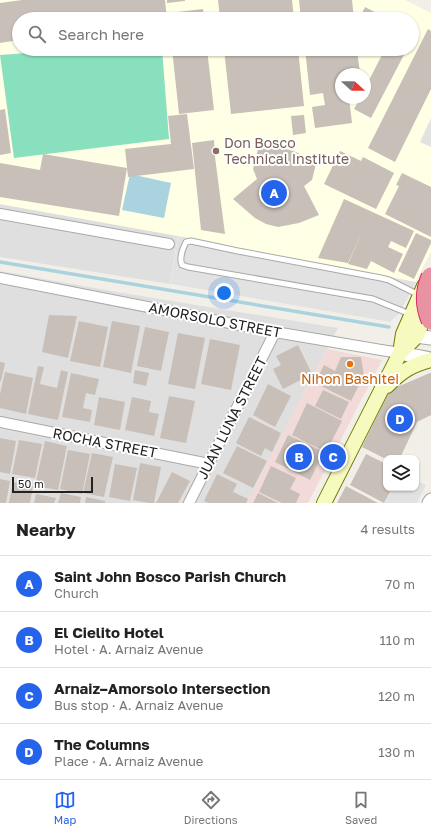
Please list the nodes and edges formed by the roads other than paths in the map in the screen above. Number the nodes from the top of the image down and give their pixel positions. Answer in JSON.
{"nodes":[{"id":1,"x":0,"y":214,"type":"edge"},
{"id":2,"x":169,"y":244,"type":"dead end"},
{"id":3,"x":431,"y":273,"type":"edge"},
{"id":4,"x":431,"y":277,"type":"edge"},
{"id":5,"x":0,"y":278,"type":"edge"},
{"id":6,"x":426,"y":300,"type":"edge"},
{"id":7,"x":422,"y":318,"type":"edge"},
{"id":8,"x":275,"y":332,"type":"junction"},
{"id":9,"x":410,"y":335,"type":"junction"},
{"id":10,"x":431,"y":338,"type":"edge"},
{"id":11,"x":400,"y":353,"type":"junction"},
{"id":12,"x":431,"y":359,"type":"edge"},
{"id":13,"x":374,"y":404,"type":"junction"},
{"id":14,"x":0,"y":422,"type":"edge"},
{"id":15,"x":209,"y":464,"type":"junction"},
{"id":16,"x":431,"y":500,"type":"edge"},
{"id":17,"x":189,"y":503,"type":"edge"},
{"id":18,"x":324,"y":503,"type":"edge"},
{"id":19,"x":430,"y":503,"type":"edge"}],
"edges":[{"from":1,"to":2,"type":"street"},
{"from":3,"to":6,"type":"main road"},
{"from":4,"to":7,"type":"highway","bridge":true},
{"from":5,"to":8,"type":"street","name":"AMORSOLO STREET"},
{"from":6,"to":7,"type":"main road"},
{"from":6,"to":7,"type":"lane"},
{"from":7,"to":9,"type":"main road"},
{"from":8,"to":11,"type":"street","name":"AMORSOLO STREET"},
{"from":8,"to":15,"type":"street","name":"JUAN LUNA STREET"},
{"from":9,"to":10,"type":"street"},
{"from":9,"to":11,"type":"main road"},
{"from":11,"to":12,"type":"street","name":"AMORSOLO STREET"},
{"from":11,"to":13,"type":"main road"},
{"from":12,"to":13,"type":"main road"},
{"from":13,"to":18,"type":"main road"},
{"from":14,"to":15,"type":"street","name":"ROCHA STREET"},
{"from":15,"to":17,"type":"street","name":"JUAN LUNA STREET"},
{"from":16,"to":19,"type":"street"}]}
